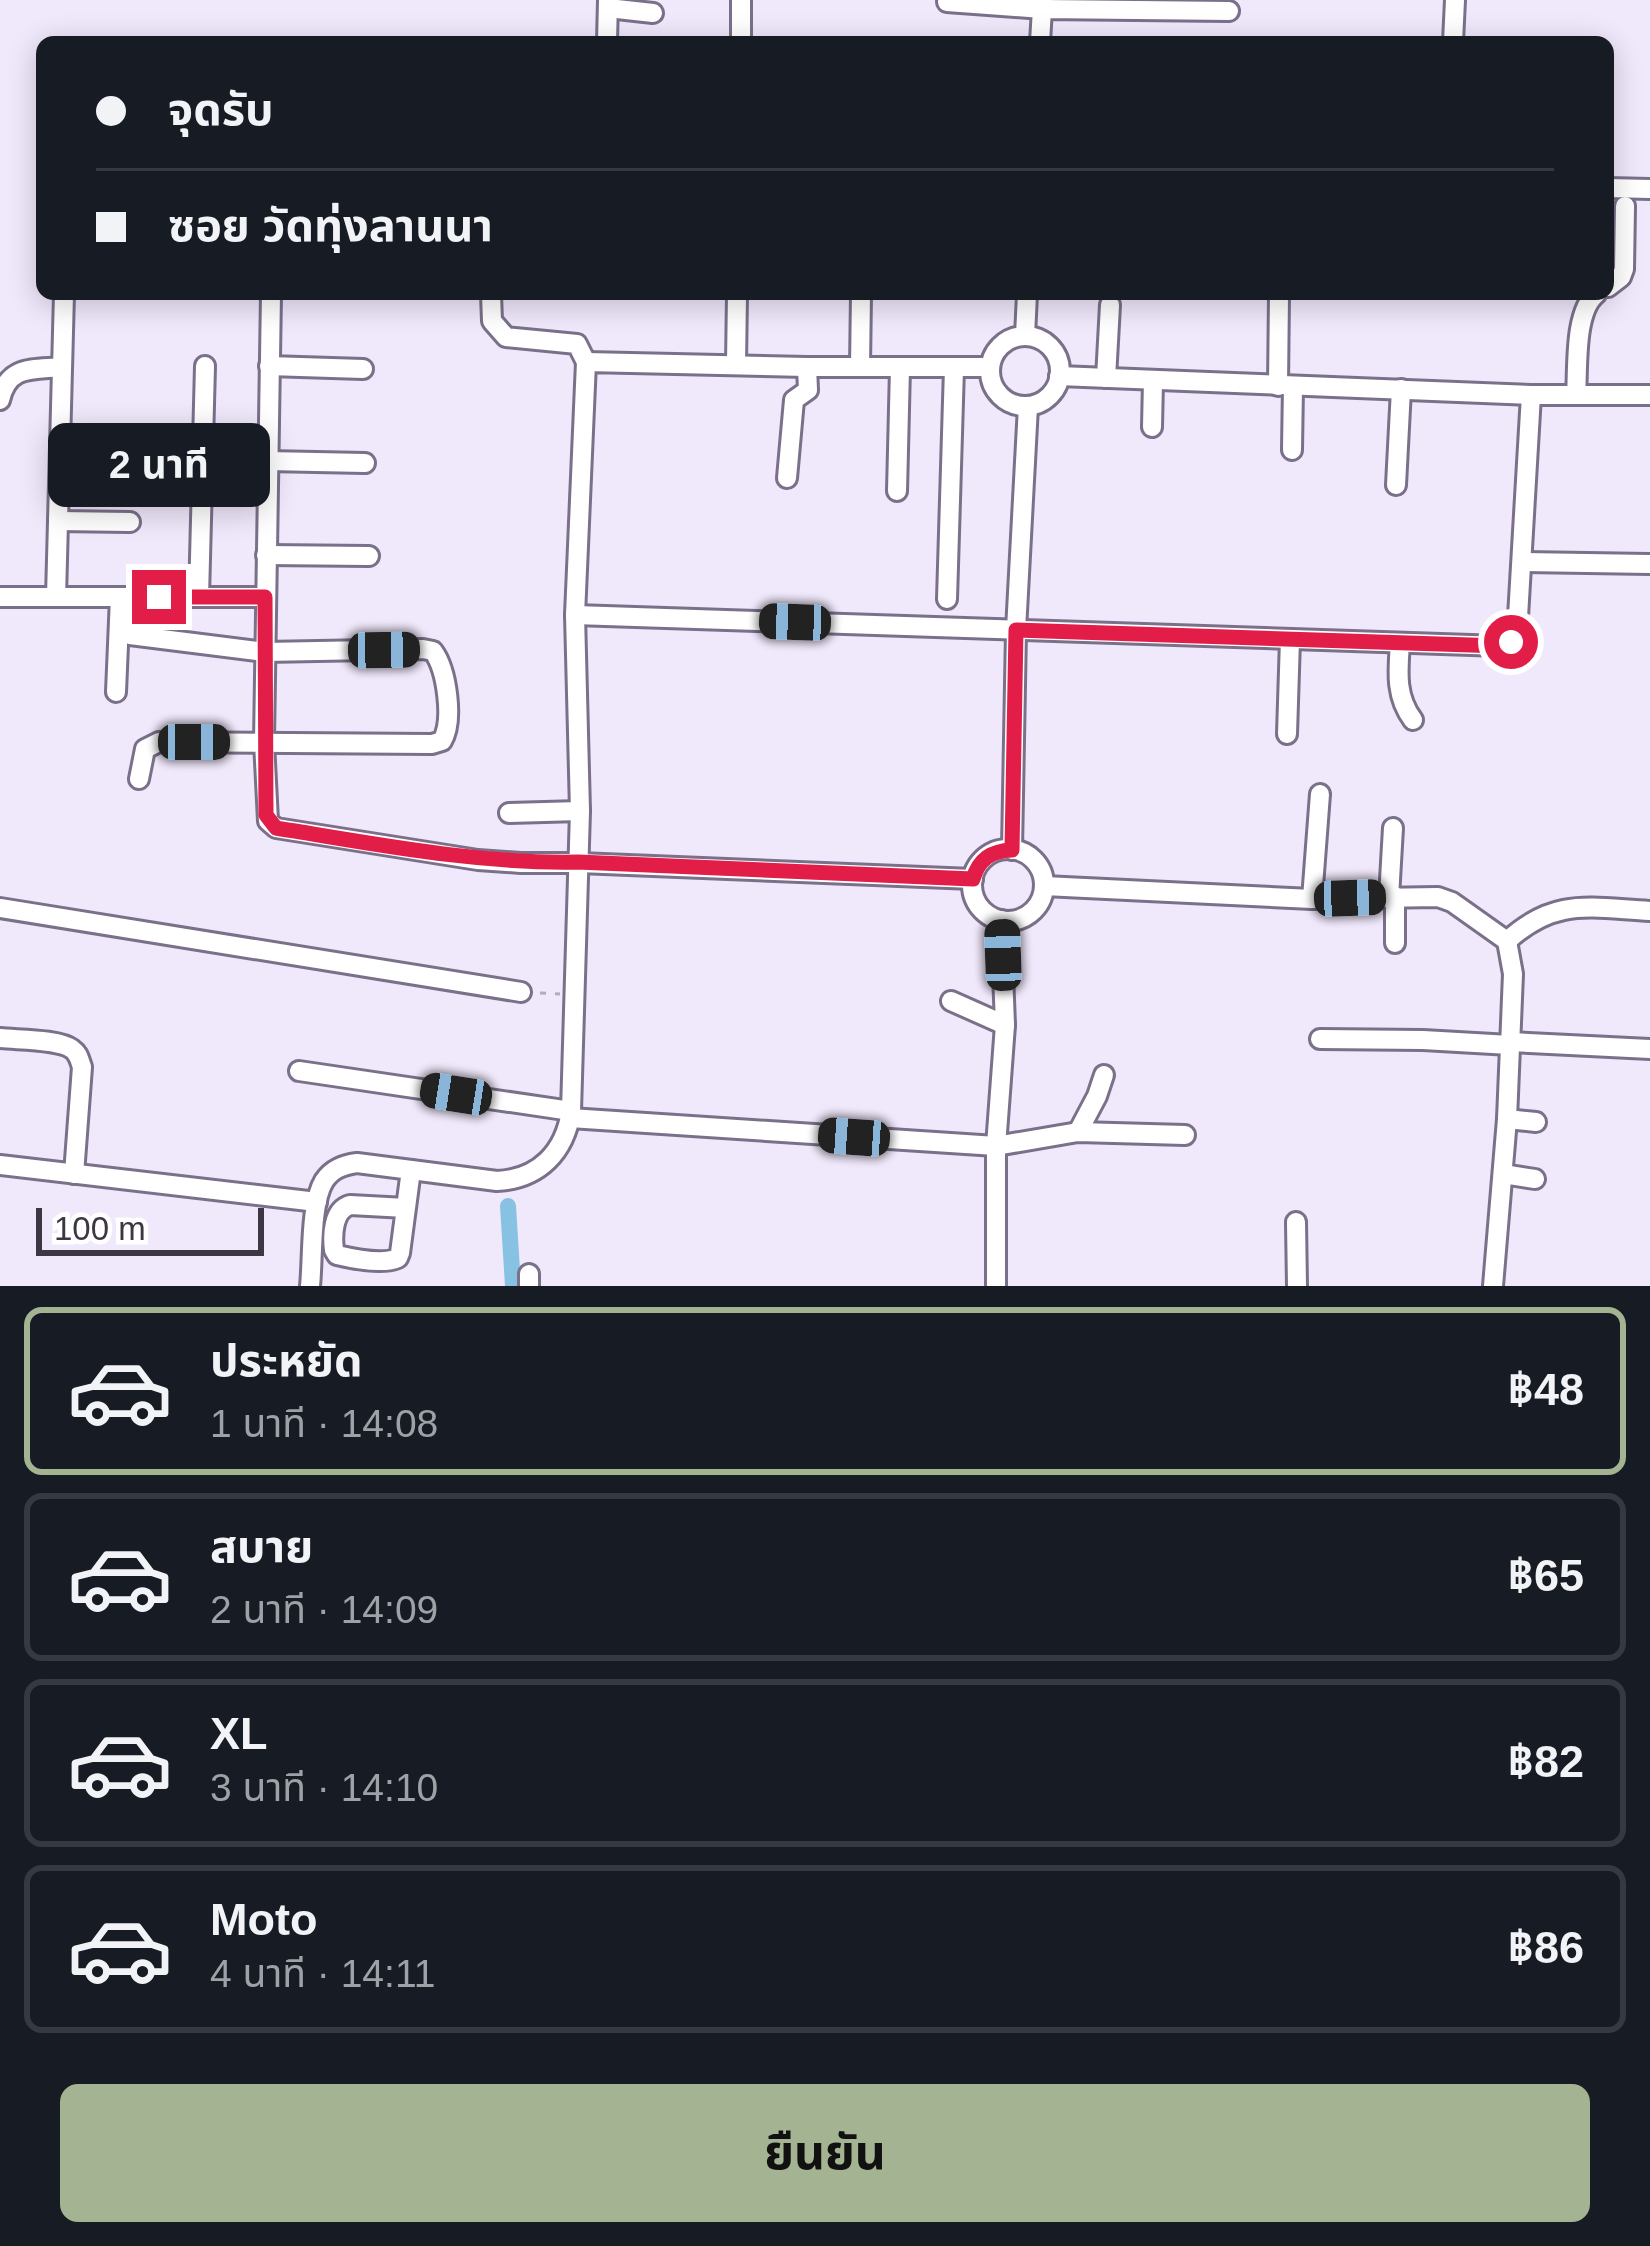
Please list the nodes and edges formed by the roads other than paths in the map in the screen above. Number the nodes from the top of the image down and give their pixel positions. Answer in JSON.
{"nodes":[{"id":1,"x":741,"y":0,"type":"edge"},
{"id":2,"x":1456,"y":0,"type":"edge"},
{"id":3,"x":947,"y":2,"type":"edge"},
{"id":4,"x":608,"y":4,"type":"edge"},
{"id":5,"x":1042,"y":4,"type":"edge"},
{"id":6,"x":1228,"y":11,"type":"dead end"},
{"id":7,"x":653,"y":13,"type":"dead end"},
{"id":8,"x":607,"y":36,"type":"edge"},
{"id":9,"x":741,"y":36,"type":"edge"},
{"id":10,"x":1040,"y":36,"type":"edge"},
{"id":11,"x":1453,"y":36,"type":"edge"},
{"id":12,"x":1614,"y":188,"type":"edge"},
{"id":13,"x":1650,"y":189,"type":"edge"},
{"id":14,"x":1625,"y":206,"type":"dead end"},
{"id":15,"x":1614,"y":282,"type":"edge"},
{"id":16,"x":64,"y":300,"type":"edge"},
{"id":17,"x":271,"y":300,"type":"edge"},
{"id":18,"x":491,"y":300,"type":"edge"},
{"id":19,"x":737,"y":300,"type":"edge"},
{"id":20,"x":861,"y":300,"type":"edge"},
{"id":21,"x":1027,"y":300,"type":"edge"},
{"id":22,"x":1279,"y":300,"type":"edge"},
{"id":23,"x":1588,"y":300,"type":"edge"},
{"id":24,"x":1110,"y":305,"type":"dead end"},
{"id":25,"x":1025,"y":336,"type":"junction"},
{"id":26,"x":586,"y":362,"type":"junction"},
{"id":27,"x":736,"y":364,"type":"junction"},
{"id":28,"x":205,"y":366,"type":"dead end"},
{"id":29,"x":269,"y":366,"type":"junction"},
{"id":30,"x":62,"y":367,"type":"junction"},
{"id":31,"x":808,"y":367,"type":"junction"},
{"id":32,"x":860,"y":368,"type":"junction"},
{"id":33,"x":900,"y":368,"type":"junction"},
{"id":34,"x":954,"y":368,"type":"junction"},
{"id":35,"x":990,"y":368,"type":"junction"},
{"id":36,"x":364,"y":369,"type":"dead end"},
{"id":37,"x":1059,"y":376,"type":"junction"},
{"id":38,"x":1106,"y":378,"type":"junction"},
{"id":39,"x":1154,"y":381,"type":"junction"},
{"id":40,"x":1286,"y":386,"type":"junction"},
{"id":41,"x":1400,"y":389,"type":"junction"},
{"id":42,"x":1531,"y":394,"type":"junction"},
{"id":43,"x":1576,"y":395,"type":"junction"},
{"id":44,"x":1650,"y":395,"type":"edge"},
{"id":45,"x":0,"y":400,"type":"edge"},
{"id":46,"x":1028,"y":406,"type":"junction"},
{"id":47,"x":1152,"y":427,"type":"dead end"},
{"id":48,"x":1292,"y":450,"type":"dead end"},
{"id":49,"x":267,"y":461,"type":"junction"},
{"id":50,"x":365,"y":463,"type":"dead end"},
{"id":51,"x":787,"y":478,"type":"dead end"},
{"id":52,"x":1396,"y":484,"type":"dead end"},
{"id":53,"x":897,"y":491,"type":"dead end"},
{"id":54,"x":58,"y":521,"type":"junction"},
{"id":55,"x":130,"y":522,"type":"dead end"},
{"id":56,"x":266,"y":555,"type":"junction"},
{"id":57,"x":369,"y":556,"type":"dead end"},
{"id":58,"x":1523,"y":562,"type":"junction"},
{"id":59,"x":1650,"y":564,"type":"edge"},
{"id":60,"x":0,"y":596,"type":"edge"},
{"id":61,"x":56,"y":596,"type":"junction"},
{"id":62,"x":120,"y":597,"type":"junction"},
{"id":63,"x":199,"y":597,"type":"junction"},
{"id":64,"x":265,"y":597,"type":"junction"},
{"id":65,"x":947,"y":599,"type":"dead end"},
{"id":66,"x":575,"y":615,"type":"junction"},
{"id":67,"x":1016,"y":630,"type":"junction"},
{"id":68,"x":130,"y":635,"type":"dead end"},
{"id":69,"x":1290,"y":639,"type":"junction"},
{"id":70,"x":1400,"y":643,"type":"junction"},
{"id":71,"x":265,"y":652,"type":"junction"},
{"id":72,"x":116,"y":692,"type":"dead end"},
{"id":73,"x":1413,"y":720,"type":"dead end"},
{"id":74,"x":1287,"y":734,"type":"dead end"},
{"id":75,"x":264,"y":742,"type":"junction"},
{"id":76,"x":140,"y":779,"type":"dead end"},
{"id":77,"x":1319,"y":794,"type":"dead end"},
{"id":78,"x":580,"y":811,"type":"junction"},
{"id":79,"x":509,"y":813,"type":"dead end"},
{"id":80,"x":1393,"y":827,"type":"dead end"},
{"id":81,"x":1012,"y":850,"type":"junction"},
{"id":82,"x":578,"y":862,"type":"junction"},
{"id":83,"x":973,"y":879,"type":"junction"},
{"id":84,"x":1044,"y":886,"type":"junction"},
{"id":85,"x":1392,"y":896,"type":"junction"},
{"id":86,"x":1312,"y":899,"type":"junction"},
{"id":87,"x":0,"y":908,"type":"edge"},
{"id":88,"x":1650,"y":911,"type":"edge"},
{"id":89,"x":1001,"y":920,"type":"junction"},
{"id":90,"x":1507,"y":941,"type":"junction"},
{"id":91,"x":1395,"y":943,"type":"dead end"},
{"id":92,"x":521,"y":992,"type":"road end"},
{"id":93,"x":951,"y":1001,"type":"dead end"},
{"id":94,"x":1005,"y":1024,"type":"junction"},
{"id":95,"x":0,"y":1038,"type":"edge"},
{"id":96,"x":1320,"y":1039,"type":"dead end"},
{"id":97,"x":1510,"y":1044,"type":"junction"},
{"id":98,"x":1650,"y":1049,"type":"edge"},
{"id":99,"x":299,"y":1071,"type":"dead end"},
{"id":100,"x":1104,"y":1075,"type":"dead end"},
{"id":101,"x":570,"y":1115,"type":"junction"},
{"id":102,"x":1507,"y":1119,"type":"junction"},
{"id":103,"x":1536,"y":1121,"type":"dead end"},
{"id":104,"x":1078,"y":1132,"type":"junction"},
{"id":105,"x":1185,"y":1135,"type":"dead end"},
{"id":106,"x":997,"y":1146,"type":"junction"},
{"id":107,"x":0,"y":1165,"type":"edge"},
{"id":108,"x":411,"y":1170,"type":"junction"},
{"id":109,"x":74,"y":1174,"type":"junction"},
{"id":110,"x":1503,"y":1174,"type":"junction"},
{"id":111,"x":1535,"y":1179,"type":"dead end"},
{"id":112,"x":317,"y":1202,"type":"junction"},
{"id":113,"x":406,"y":1208,"type":"junction"},
{"id":114,"x":1296,"y":1222,"type":"dead end"},
{"id":115,"x":310,"y":1286,"type":"edge"},
{"id":116,"x":996,"y":1286,"type":"edge"},
{"id":117,"x":1297,"y":1286,"type":"edge"},
{"id":118,"x":1493,"y":1286,"type":"edge"}],
"edges":[{"from":1,"to":9,"type":"street"},
{"from":2,"to":11,"type":"street"},
{"from":3,"to":5,"type":"street"},
{"from":4,"to":7,"type":"street"},
{"from":4,"to":8,"type":"street"},
{"from":5,"to":6,"type":"street"},
{"from":5,"to":10,"type":"street"},
{"from":12,"to":13,"type":"street"},
{"from":14,"to":15,"type":"street"},
{"from":16,"to":30,"type":"street"},
{"from":17,"to":29,"type":"street"},
{"from":18,"to":26,"type":"street"},
{"from":19,"to":27,"type":"street"},
{"from":20,"to":32,"type":"street"},
{"from":21,"to":25,"type":"street"},
{"from":22,"to":40,"type":"street"},
{"from":23,"to":43,"type":"street"},
{"from":24,"to":38,"type":"street"},
{"from":25,"to":35,"type":"street"},
{"from":25,"to":37,"type":"street"},
{"from":26,"to":27,"type":"street"},
{"from":26,"to":66,"type":"street"},
{"from":27,"to":31,"type":"street"},
{"from":28,"to":63,"type":"street"},
{"from":29,"to":36,"type":"street"},
{"from":29,"to":49,"type":"street"},
{"from":30,"to":45,"type":"street"},
{"from":30,"to":54,"type":"street"},
{"from":31,"to":32,"type":"street"},
{"from":31,"to":51,"type":"street"},
{"from":32,"to":33,"type":"street"},
{"from":33,"to":34,"type":"street"},
{"from":33,"to":53,"type":"street"},
{"from":34,"to":35,"type":"street"},
{"from":34,"to":65,"type":"street"},
{"from":35,"to":46,"type":"street"},
{"from":37,"to":38,"type":"street"},
{"from":37,"to":46,"type":"street"},
{"from":38,"to":39,"type":"street"},
{"from":39,"to":40,"type":"street"},
{"from":39,"to":47,"type":"street"},
{"from":40,"to":41,"type":"street"},
{"from":40,"to":48,"type":"street"},
{"from":41,"to":42,"type":"street"},
{"from":41,"to":52,"type":"street"},
{"from":42,"to":43,"type":"street"},
{"from":42,"to":58,"type":"street"},
{"from":43,"to":44,"type":"street"},
{"from":46,"to":67,"type":"street"},
{"from":49,"to":50,"type":"street"},
{"from":49,"to":56,"type":"street"},
{"from":54,"to":55,"type":"street"},
{"from":54,"to":61,"type":"street"},
{"from":56,"to":57,"type":"street"},
{"from":56,"to":64,"type":"street"},
{"from":58,"to":59,"type":"street"},
{"from":58,"to":70,"type":"street"},
{"from":60,"to":61,"type":"street"},
{"from":61,"to":62,"type":"street"},
{"from":62,"to":63,"type":"street"},
{"from":62,"to":72,"type":"street"},
{"from":63,"to":64,"type":"street"},
{"from":64,"to":71,"type":"street"},
{"from":66,"to":67,"type":"street"},
{"from":66,"to":78,"type":"street"},
{"from":67,"to":69,"type":"street"},
{"from":67,"to":81,"type":"street"},
{"from":68,"to":71,"type":"street"},
{"from":69,"to":70,"type":"street"},
{"from":69,"to":74,"type":"street"},
{"from":70,"to":73,"type":"street"},
{"from":71,"to":75,"type":"street"},
{"from":71,"to":75,"type":"street"},
{"from":75,"to":76,"type":"street"},
{"from":75,"to":82,"type":"street"},
{"from":77,"to":86,"type":"street"},
{"from":78,"to":79,"type":"street"},
{"from":78,"to":82,"type":"street"},
{"from":80,"to":85,"type":"street"},
{"from":81,"to":83,"type":"street"},
{"from":81,"to":84,"type":"street"},
{"from":82,"to":83,"type":"street"},
{"from":82,"to":101,"type":"street"},
{"from":83,"to":89,"type":"street"},
{"from":84,"to":86,"type":"street"},
{"from":84,"to":89,"type":"street"},
{"from":85,"to":86,"type":"street"},
{"from":85,"to":90,"type":"street"},
{"from":85,"to":91,"type":"street"},
{"from":87,"to":92,"type":"street"},
{"from":88,"to":90,"type":"street"},
{"from":89,"to":94,"type":"street"},
{"from":90,"to":97,"type":"street"},
{"from":93,"to":94,"type":"street"},
{"from":94,"to":106,"type":"street"},
{"from":95,"to":109,"type":"street"},
{"from":96,"to":97,"type":"street"},
{"from":97,"to":98,"type":"street"},
{"from":97,"to":102,"type":"street"},
{"from":99,"to":101,"type":"street"},
{"from":100,"to":104,"type":"street"},
{"from":101,"to":106,"type":"street"},
{"from":101,"to":108,"type":"street"},
{"from":102,"to":103,"type":"street"},
{"from":102,"to":110,"type":"street"},
{"from":104,"to":105,"type":"street"},
{"from":104,"to":106,"type":"street"},
{"from":106,"to":116,"type":"street"},
{"from":107,"to":109,"type":"street"},
{"from":108,"to":112,"type":"street"},
{"from":108,"to":113,"type":"street"},
{"from":109,"to":112,"type":"street"},
{"from":110,"to":111,"type":"street"},
{"from":110,"to":118,"type":"street"},
{"from":112,"to":115,"type":"street"},
{"from":113,"to":113,"type":"street"},
{"from":114,"to":117,"type":"street"}]}
